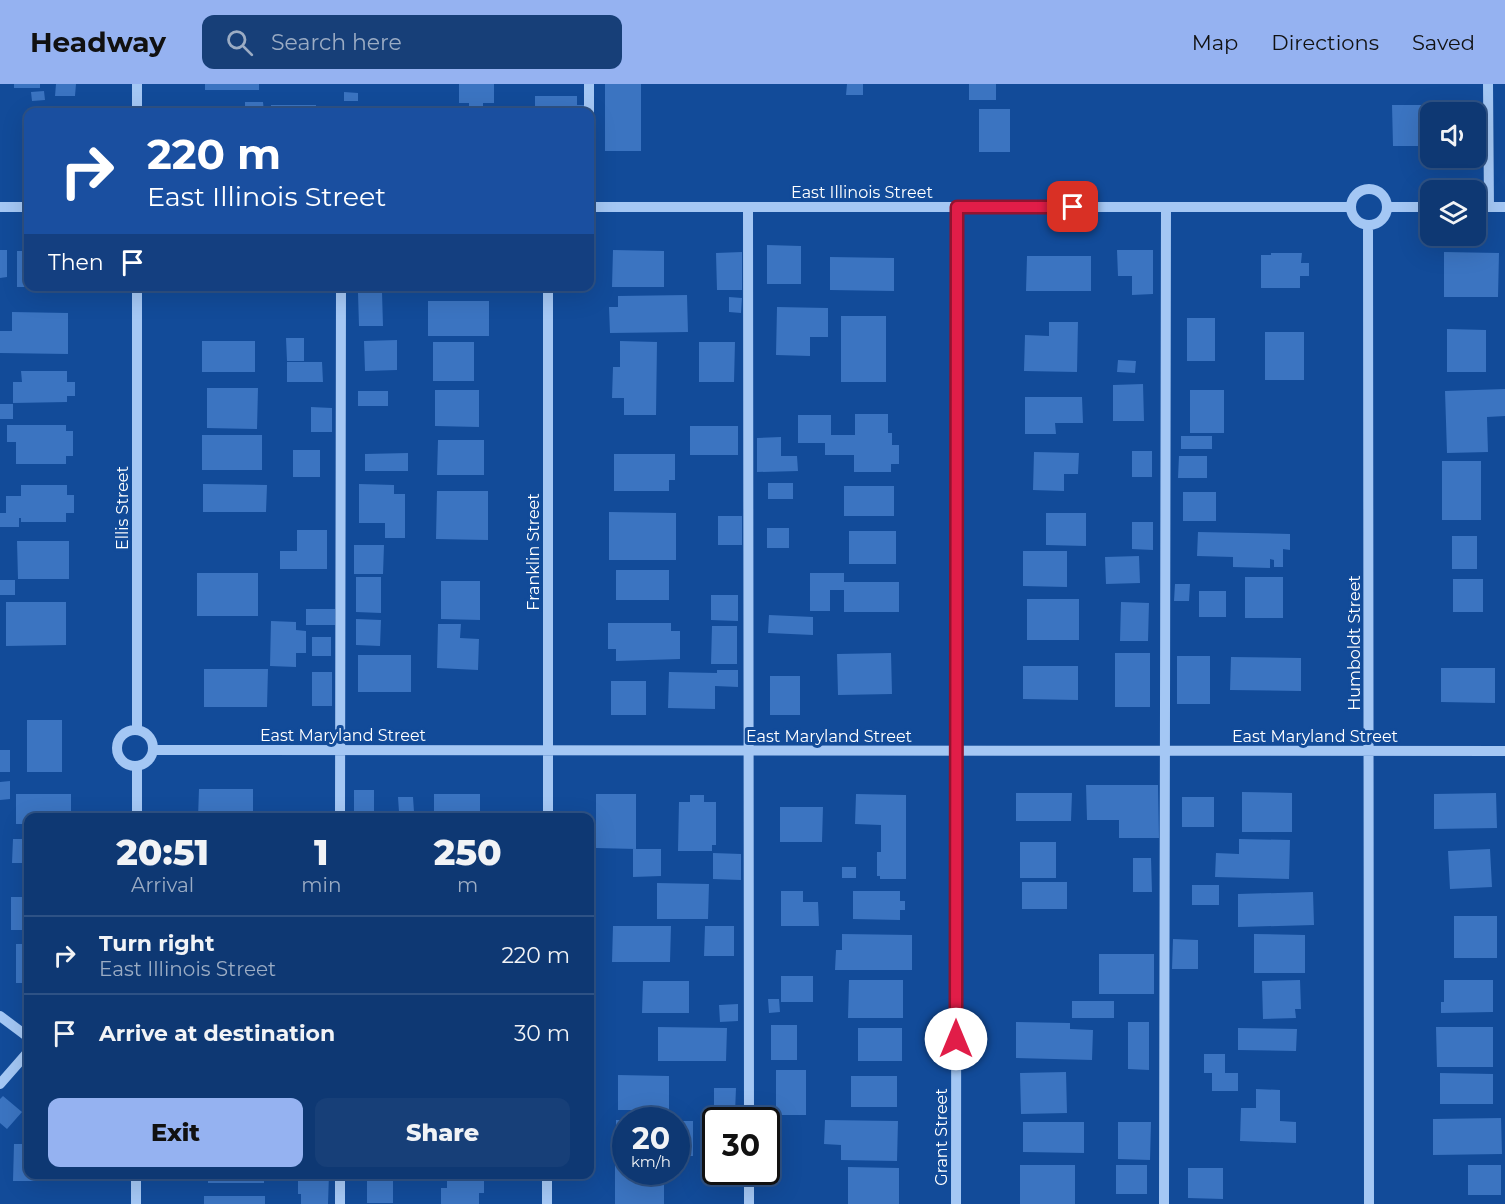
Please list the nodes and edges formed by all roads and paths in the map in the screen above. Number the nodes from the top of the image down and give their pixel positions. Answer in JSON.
{"nodes":[{"id":1,"x":137,"y":84,"type":"edge"},
{"id":2,"x":588,"y":84,"type":"edge"},
{"id":3,"x":1488,"y":84,"type":"edge"},
{"id":4,"x":137,"y":108,"type":"edge"},
{"id":5,"x":589,"y":108,"type":"edge"},
{"id":6,"x":0,"y":207,"type":"edge"},
{"id":7,"x":24,"y":207,"type":"edge"},
{"id":8,"x":594,"y":207,"type":"edge"},
{"id":9,"x":748,"y":207,"type":"junction"},
{"id":10,"x":957,"y":207,"type":"junction"},
{"id":11,"x":1166,"y":207,"type":"junction"},
{"id":12,"x":1351,"y":207,"type":"junction"},
{"id":13,"x":1387,"y":207,"type":"junction"},
{"id":14,"x":1420,"y":207,"type":"edge"},
{"id":15,"x":1489,"y":207,"type":"joint"},
{"id":16,"x":1505,"y":207,"type":"edge"},
{"id":17,"x":1368,"y":225,"type":"junction"},
{"id":18,"x":137,"y":291,"type":"edge"},
{"id":19,"x":341,"y":291,"type":"edge"},
{"id":20,"x":548,"y":291,"type":"edge"},
{"id":21,"x":137,"y":729,"type":"junction"},
{"id":22,"x":153,"y":750,"type":"junction"},
{"id":23,"x":340,"y":750,"type":"junction"},
{"id":24,"x":548,"y":750,"type":"junction"},
{"id":25,"x":749,"y":751,"type":"junction"},
{"id":26,"x":956,"y":751,"type":"junction"},
{"id":27,"x":1165,"y":751,"type":"junction"},
{"id":28,"x":1368,"y":751,"type":"junction"},
{"id":29,"x":1505,"y":751,"type":"edge"},
{"id":30,"x":137,"y":765,"type":"junction"},
{"id":31,"x":137,"y":813,"type":"edge"},
{"id":32,"x":340,"y":813,"type":"edge"},
{"id":33,"x":548,"y":813,"type":"edge"},
{"id":34,"x":0,"y":1016,"type":"edge"},
{"id":35,"x":24,"y":1034,"type":"edge"},
{"id":36,"x":24,"y":1057,"type":"edge"},
{"id":37,"x":0,"y":1084,"type":"edge"},
{"id":38,"x":749,"y":1107,"type":"edge"},
{"id":39,"x":136,"y":1179,"type":"edge"},
{"id":40,"x":340,"y":1179,"type":"edge"},
{"id":41,"x":547,"y":1179,"type":"edge"},
{"id":42,"x":749,"y":1185,"type":"edge"},
{"id":43,"x":136,"y":1204,"type":"edge"},
{"id":44,"x":340,"y":1204,"type":"edge"},
{"id":45,"x":547,"y":1204,"type":"edge"},
{"id":46,"x":749,"y":1204,"type":"edge"},
{"id":47,"x":956,"y":1204,"type":"edge"},
{"id":48,"x":1164,"y":1204,"type":"edge"},
{"id":49,"x":1369,"y":1204,"type":"edge"}],
"edges":[{"from":1,"to":4,"type":"street"},
{"from":2,"to":5,"type":"street"},
{"from":3,"to":15,"type":"street"},
{"from":6,"to":7,"type":"street"},
{"from":8,"to":9,"type":"street","name":"East Illinois Street"},
{"from":9,"to":10,"type":"street","name":"East Illinois Street"},
{"from":9,"to":25,"type":"street"},
{"from":10,"to":11,"type":"street","name":"East Illinois Street"},
{"from":10,"to":26,"type":"street","name":"Grant Street"},
{"from":11,"to":12,"type":"street","name":"East Illinois Street"},
{"from":11,"to":27,"type":"street"},
{"from":12,"to":13,"type":"street"},
{"from":12,"to":17,"type":"street"},
{"from":13,"to":14,"type":"street"},
{"from":13,"to":17,"type":"street"},
{"from":15,"to":16,"type":"street"},
{"from":17,"to":28,"type":"street","name":"Humboldt Street"},
{"from":18,"to":21,"type":"street","name":"Ellis Street"},
{"from":19,"to":23,"type":"street"},
{"from":20,"to":24,"type":"street","name":"Franklin Street"},
{"from":21,"to":22,"type":"street"},
{"from":21,"to":30,"type":"street"},
{"from":22,"to":23,"type":"street","name":"East Maryland Street"},
{"from":22,"to":30,"type":"street"},
{"from":23,"to":24,"type":"street","name":"East Maryland Street"},
{"from":23,"to":32,"type":"street"},
{"from":24,"to":25,"type":"street","name":"East Maryland Street"},
{"from":24,"to":33,"type":"street","name":"Franklin Street"},
{"from":25,"to":26,"type":"street","name":"East Maryland Street"},
{"from":25,"to":38,"type":"street"},
{"from":26,"to":27,"type":"street","name":"East Maryland Street"},
{"from":26,"to":47,"type":"street","name":"Grant Street"},
{"from":27,"to":28,"type":"street","name":"East Maryland Street"},
{"from":27,"to":48,"type":"street"},
{"from":28,"to":29,"type":"street","name":"East Maryland Street"},
{"from":28,"to":49,"type":"street","name":"Humboldt Street"},
{"from":30,"to":31,"type":"street"},
{"from":34,"to":35,"type":"street"},
{"from":36,"to":37,"type":"street"},
{"from":39,"to":43,"type":"street"},
{"from":40,"to":44,"type":"street"},
{"from":41,"to":45,"type":"street"},
{"from":42,"to":46,"type":"street"}]}
